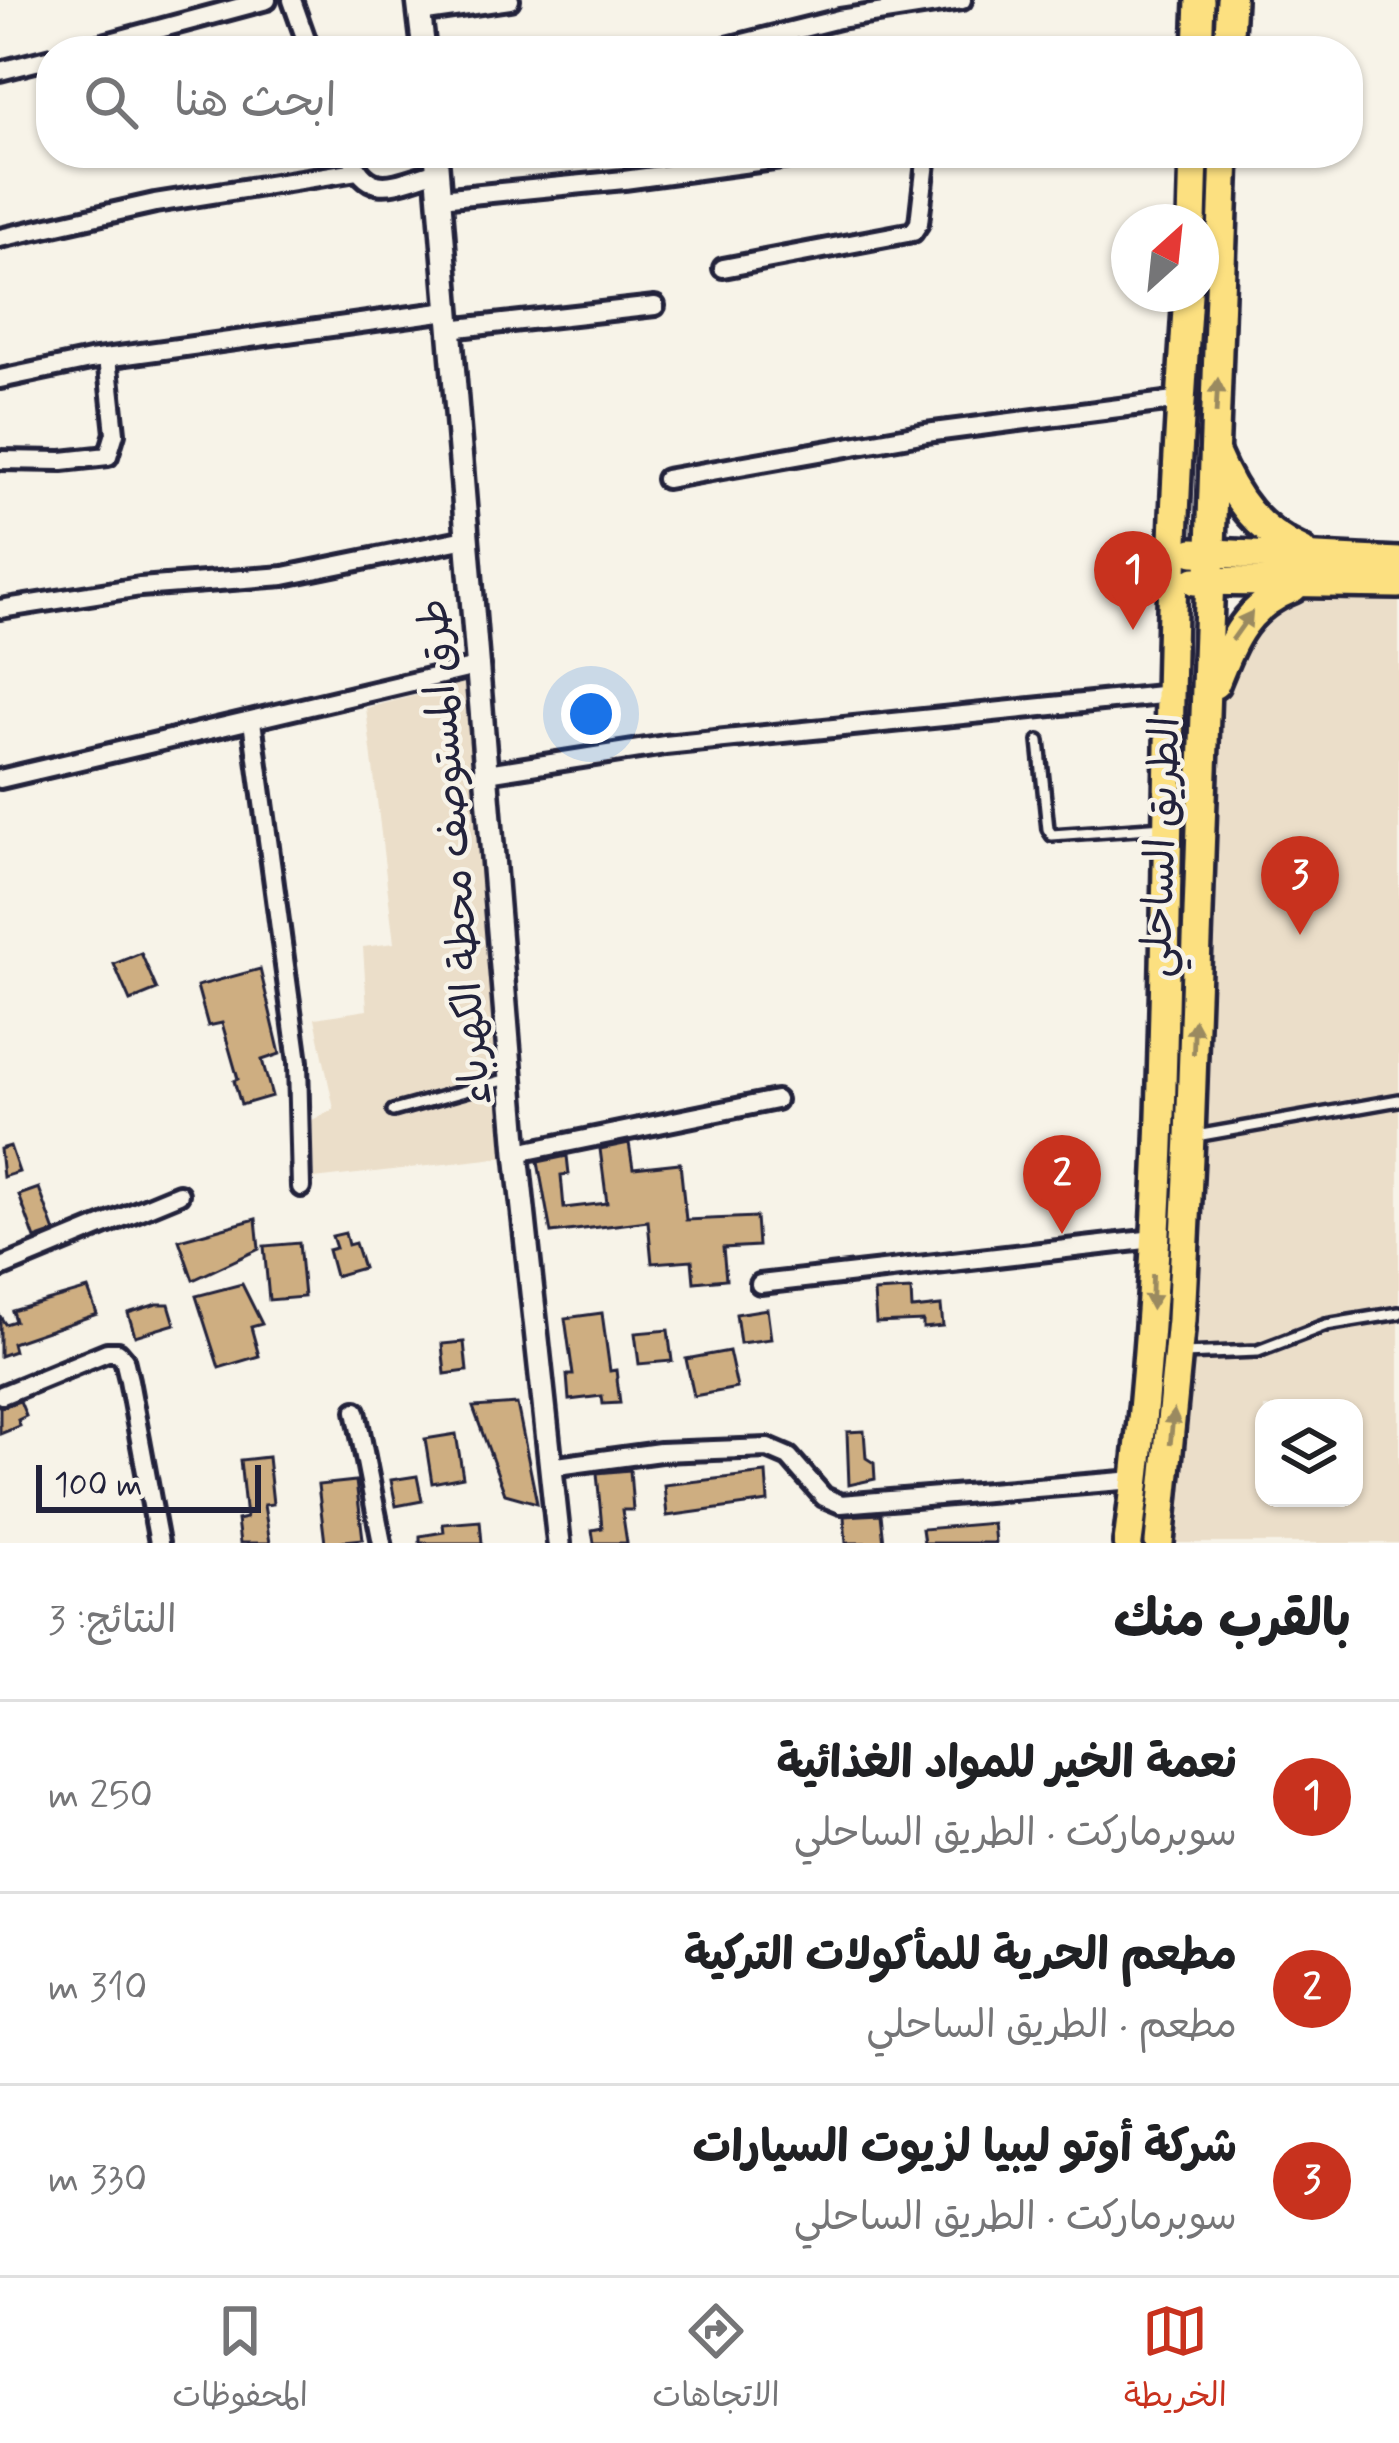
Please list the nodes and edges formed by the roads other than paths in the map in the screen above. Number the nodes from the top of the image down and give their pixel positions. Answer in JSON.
{"nodes":[{"id":1,"x":267,"y":0,"type":"edge"},
{"id":2,"x":292,"y":0,"type":"edge"},
{"id":3,"x":510,"y":0,"type":"edge"},
{"id":4,"x":962,"y":0,"type":"edge"},
{"id":5,"x":1200,"y":0,"type":"edge"},
{"id":6,"x":1231,"y":0,"type":"edge"},
{"id":7,"x":913,"y":3,"type":"edge"},
{"id":8,"x":418,"y":6,"type":"edge"},
{"id":9,"x":132,"y":36,"type":"edge"},
{"id":10,"x":305,"y":36,"type":"edge"},
{"id":11,"x":422,"y":36,"type":"edge"},
{"id":12,"x":771,"y":36,"type":"edge"},
{"id":13,"x":1199,"y":36,"type":"edge"},
{"id":14,"x":1229,"y":36,"type":"edge"},
{"id":15,"x":36,"y":62,"type":"edge"},
{"id":16,"x":0,"y":71,"type":"edge"},
{"id":17,"x":332,"y":168,"type":"edge"},
{"id":18,"x":358,"y":168,"type":"edge"},
{"id":19,"x":423,"y":168,"type":"edge"},
{"id":20,"x":438,"y":168,"type":"edge"},
{"id":21,"x":714,"y":168,"type":"edge"},
{"id":22,"x":925,"y":168,"type":"edge"},
{"id":23,"x":1194,"y":168,"type":"edge"},
{"id":24,"x":1225,"y":168,"type":"edge"},
{"id":25,"x":440,"y":198,"type":"junction"},
{"id":26,"x":1193,"y":204,"type":"edge"},
{"id":27,"x":0,"y":238,"type":"edge"},
{"id":28,"x":723,"y":268,"type":"dead end"},
{"id":29,"x":655,"y":306,"type":"dead end"},
{"id":30,"x":1187,"y":312,"type":"edge"},
{"id":31,"x":448,"y":320,"type":"junction"},
{"id":32,"x":107,"y":358,"type":"junction"},
{"id":33,"x":0,"y":380,"type":"edge"},
{"id":34,"x":1181,"y":400,"type":"junction"},
{"id":35,"x":1214,"y":450,"type":"junction"},
{"id":36,"x":0,"y":460,"type":"edge"},
{"id":37,"x":666,"y":479,"type":"dead end"},
{"id":38,"x":466,"y":539,"type":"junction"},
{"id":39,"x":1173,"y":551,"type":"junction"},
{"id":40,"x":1209,"y":552,"type":"junction"},
{"id":41,"x":1399,"y":562,"type":"edge"},
{"id":42,"x":1318,"y":570,"type":"junction"},
{"id":43,"x":1172,"y":581,"type":"junction"},
{"id":44,"x":1208,"y":581,"type":"junction"},
{"id":45,"x":1399,"y":584,"type":"edge"},
{"id":46,"x":0,"y":609,"type":"edge"},
{"id":47,"x":480,"y":666,"type":"junction"},
{"id":48,"x":1171,"y":694,"type":"junction"},
{"id":49,"x":1207,"y":705,"type":"junction"},
{"id":50,"x":251,"y":722,"type":"junction"},
{"id":51,"x":1039,"y":742,"type":"dead end"},
{"id":52,"x":487,"y":773,"type":"junction"},
{"id":53,"x":0,"y":778,"type":"edge"},
{"id":54,"x":1169,"y":827,"type":"junction"},
{"id":55,"x":513,"y":1077,"type":"junction"},
{"id":56,"x":776,"y":1100,"type":"dead end"},
{"id":57,"x":1399,"y":1100,"type":"edge"},
{"id":58,"x":393,"y":1111,"type":"dead end"},
{"id":59,"x":1190,"y":1137,"type":"junction"},
{"id":60,"x":517,"y":1153,"type":"junction"},
{"id":61,"x":302,"y":1187,"type":"dead end"},
{"id":62,"x":179,"y":1194,"type":"dead end"},
{"id":63,"x":1154,"y":1239,"type":"junction"},
{"id":64,"x":0,"y":1268,"type":"edge"},
{"id":65,"x":760,"y":1284,"type":"dead end"},
{"id":66,"x":1399,"y":1313,"type":"edge"},
{"id":67,"x":1178,"y":1354,"type":"junction"},
{"id":68,"x":2,"y":1395,"type":"edge"},
{"id":69,"x":356,"y":1411,"type":"dead end"},
{"id":70,"x":550,"y":1467,"type":"junction"},
{"id":71,"x":1135,"y":1480,"type":"junction"},
{"id":72,"x":159,"y":1543,"type":"edge"},
{"id":73,"x":382,"y":1543,"type":"edge"},
{"id":74,"x":559,"y":1543,"type":"edge"},
{"id":75,"x":1128,"y":1543,"type":"edge"},
{"id":76,"x":1159,"y":1543,"type":"edge"}],
"edges":[{"from":1,"to":9,"type":"street"},
{"from":2,"to":10,"type":"street"},
{"from":3,"to":8,"type":"street"},
{"from":4,"to":7,"type":"street"},
{"from":5,"to":13,"type":"highway"},
{"from":6,"to":14,"type":"highway"},
{"from":7,"to":12,"type":"street"},
{"from":8,"to":11,"type":"street"},
{"from":15,"to":16,"type":"street"},
{"from":17,"to":27,"type":"street"},
{"from":18,"to":19,"type":"street"},
{"from":20,"to":25,"type":"street","name":"طرق المستوصف محطة الكهرباء"},
{"from":21,"to":25,"type":"street"},
{"from":22,"to":28,"type":"street"},
{"from":23,"to":26,"type":"highway"},
{"from":35,"to":24,"type":"highway","name":"الطريق الساحلي","one_way":true},
{"from":25,"to":31,"type":"street","name":"طرق المستوصف محطة الكهرباء"},
{"from":29,"to":31,"type":"street"},
{"from":30,"to":34,"type":"highway","name":"الطريق الساحلي"},
{"from":31,"to":32,"type":"street"},
{"from":31,"to":38,"type":"street","name":"طرق المستوصف محطة الكهرباء"},
{"from":32,"to":33,"type":"street"},
{"from":32,"to":36,"type":"street"},
{"from":34,"to":37,"type":"street"},
{"from":34,"to":39,"type":"highway","name":"الطريق الساحلي"},
{"from":35,"to":40,"type":"highway","name":"الطريق الساحلي"},
{"from":35,"to":42,"type":"highway"},
{"from":38,"to":46,"type":"street"},
{"from":38,"to":47,"type":"street","name":"طرق المستوصف محطة الكهرباء"},
{"from":39,"to":40,"type":"highway"},
{"from":39,"to":43,"type":"highway","name":"الطريق الساحلي"},
{"from":40,"to":42,"type":"highway"},
{"from":40,"to":44,"type":"highway","name":"الطريق الساحلي"},
{"from":41,"to":42,"type":"highway"},
{"from":42,"to":44,"type":"highway"},
{"from":42,"to":45,"type":"highway"},
{"from":49,"to":42,"type":"highway","one_way":true},
{"from":43,"to":44,"type":"highway"},
{"from":43,"to":48,"type":"highway","name":"الطريق الساحلي"},
{"from":44,"to":49,"type":"highway","name":"الطريق الساحلي"},
{"from":47,"to":50,"type":"street"},
{"from":47,"to":52,"type":"street","name":"طرق المستوصف محطة الكهرباء"},
{"from":48,"to":52,"type":"street"},
{"from":48,"to":54,"type":"highway","name":"الطريق الساحلي"},
{"from":59,"to":49,"type":"highway","name":"الطريق الساحلي","one_way":true},
{"from":50,"to":53,"type":"street"},
{"from":50,"to":61,"type":"street"},
{"from":51,"to":54,"type":"lane"},
{"from":52,"to":55,"type":"street","name":"طرق المستوصف محطة الكهرباء"},
{"from":54,"to":63,"type":"highway","name":"الطريق الساحلي"},
{"from":55,"to":58,"type":"lane"},
{"from":55,"to":60,"type":"street","name":"طرق المستوصف محطة الكهرباء"},
{"from":56,"to":60,"type":"street"},
{"from":57,"to":59,"type":"lane"},
{"from":59,"to":67,"type":"highway","name":"الطريق الساحلي"},
{"from":60,"to":70,"type":"street","name":"طرق المستوصف محطة الكهرباء"},
{"from":62,"to":64,"type":"street"},
{"from":63,"to":65,"type":"street"},
{"from":63,"to":71,"type":"highway","name":"الطريق الساحلي","one_way":true},
{"from":66,"to":67,"type":"lane"},
{"from":76,"to":67,"type":"highway","name":"الطريق الساحلي","one_way":true},
{"from":68,"to":72,"type":"street"},
{"from":69,"to":73,"type":"street"},
{"from":70,"to":71,"type":"street"},
{"from":70,"to":74,"type":"street","name":"طرق المستوصف محطة الكهرباء"},
{"from":71,"to":75,"type":"highway","name":"الطريق الساحلي"}]}
